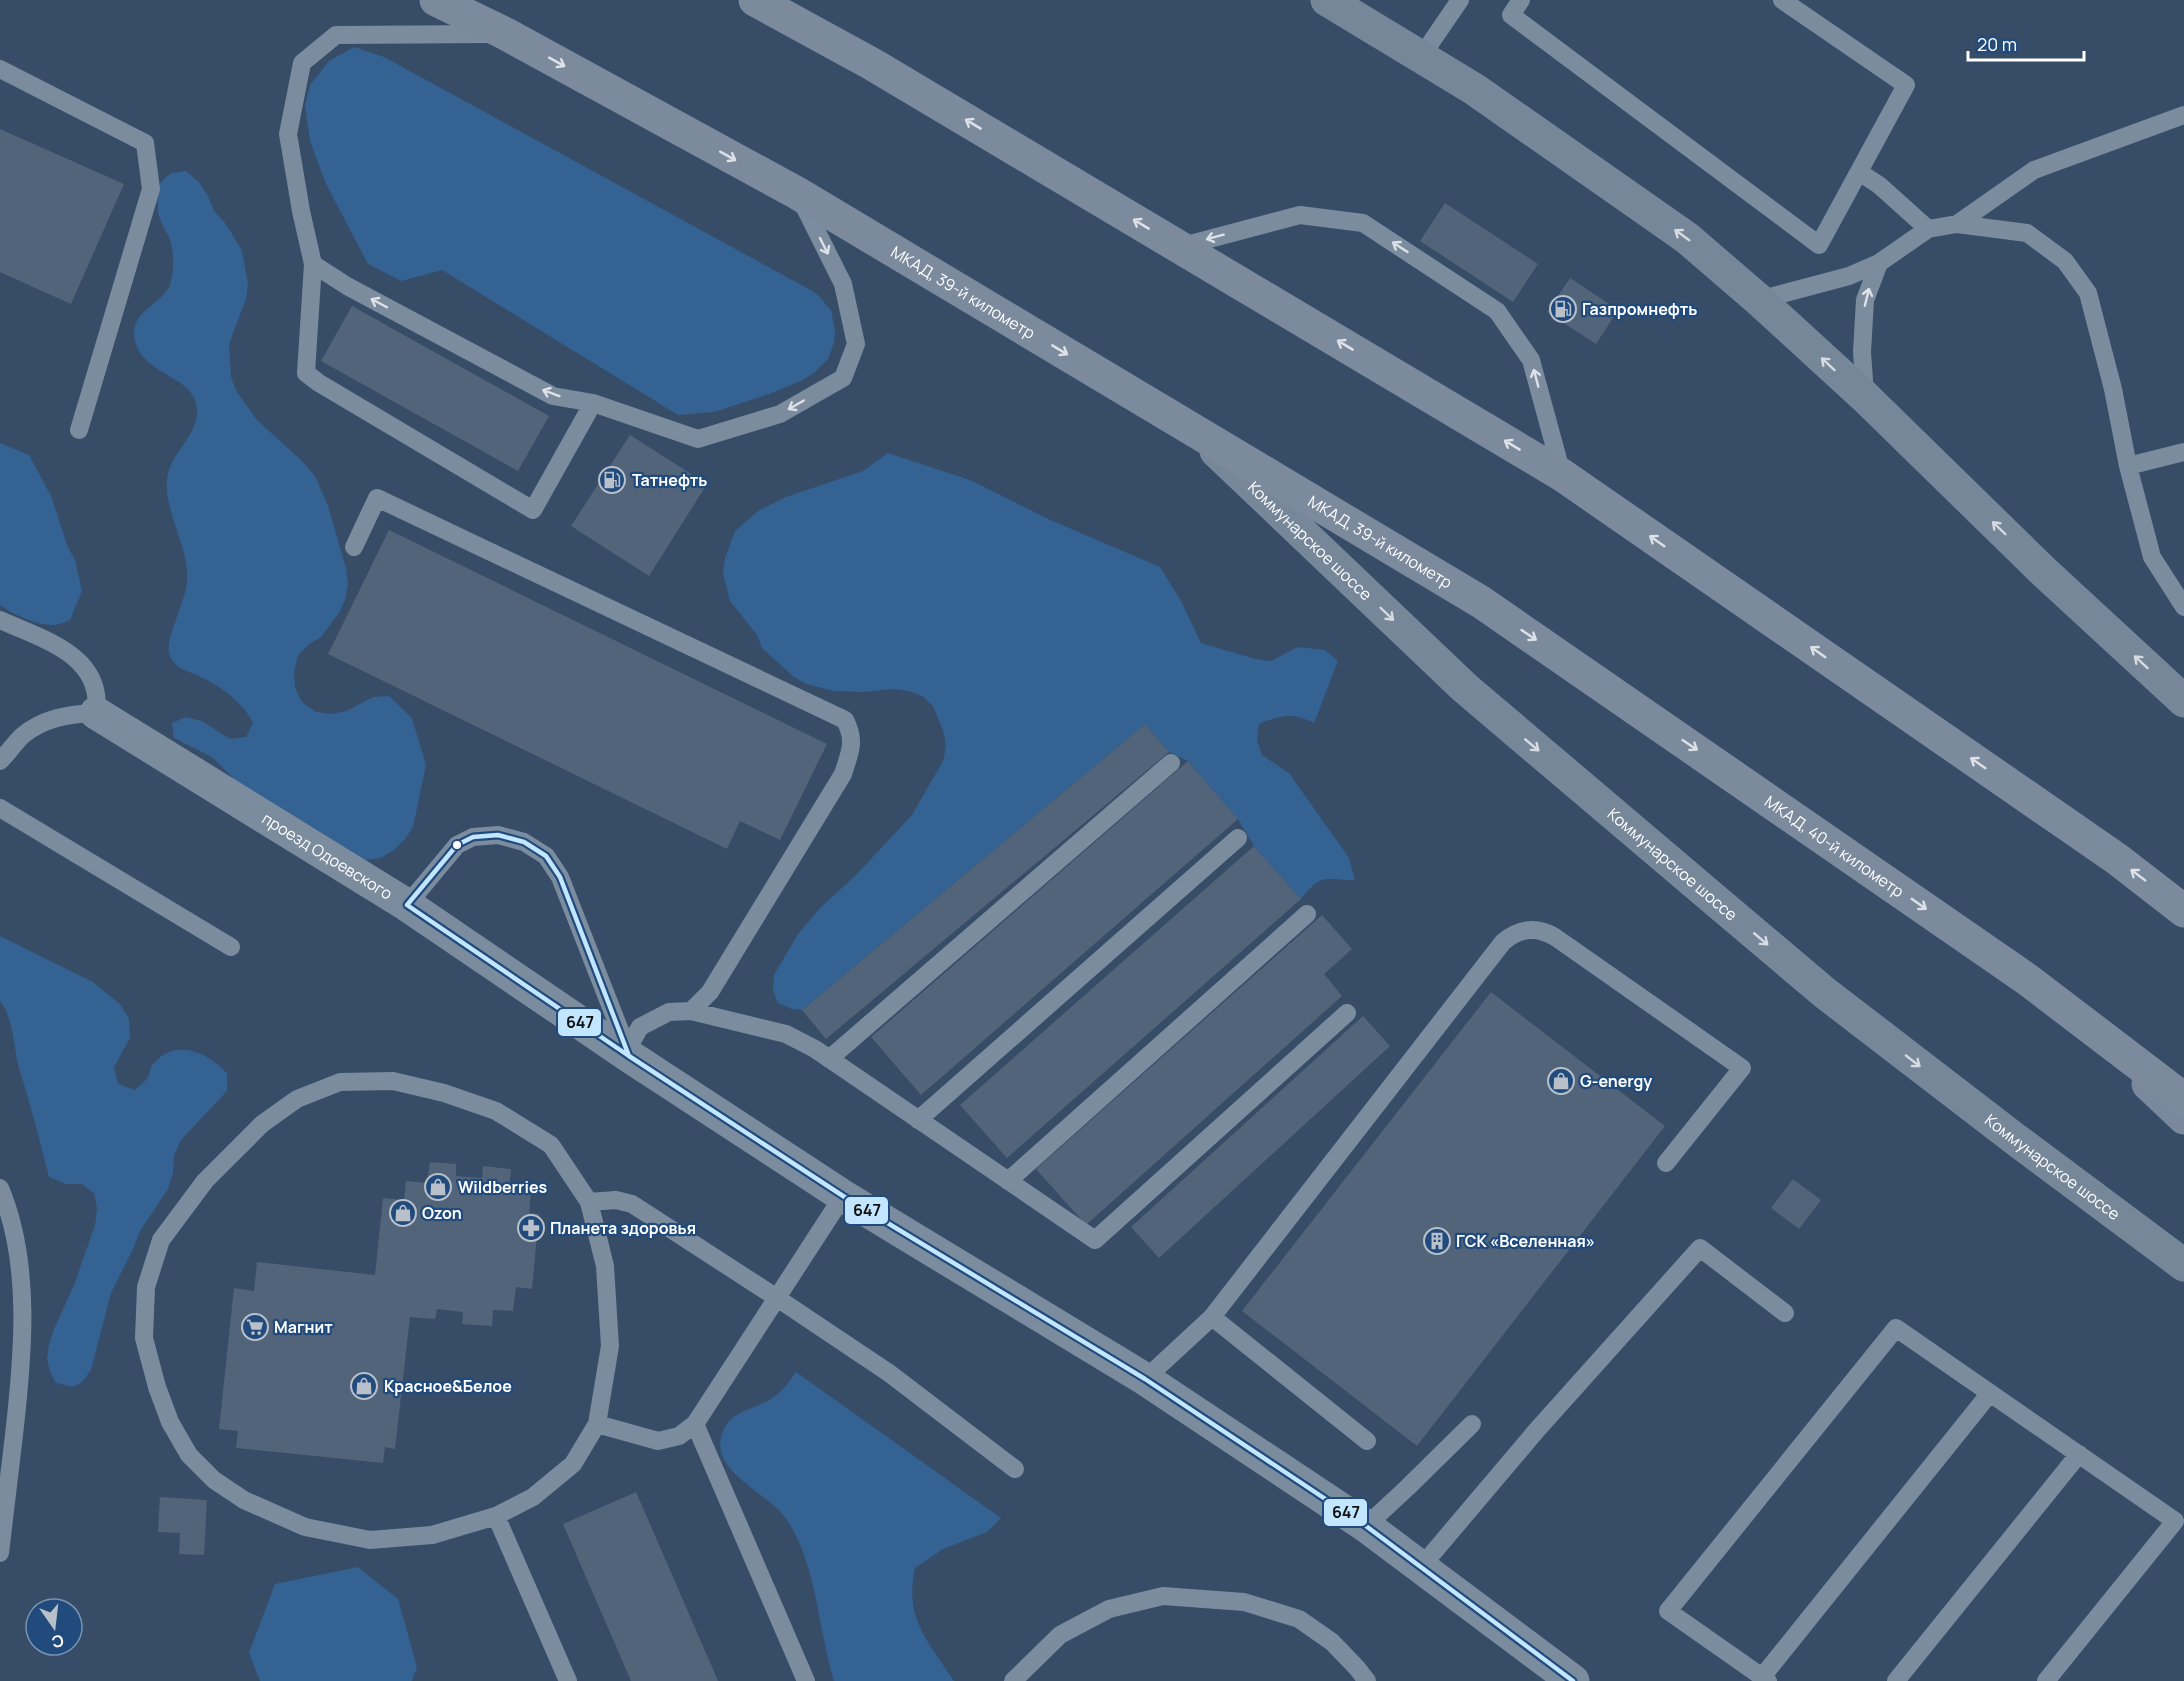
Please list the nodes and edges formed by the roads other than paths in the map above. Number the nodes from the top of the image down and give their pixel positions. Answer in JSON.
{"nodes":[{"id":1,"x":436,"y":0,"type":"edge"},
{"id":2,"x":755,"y":0,"type":"edge"},
{"id":3,"x":1328,"y":0,"type":"edge"},
{"id":4,"x":1460,"y":0,"type":"edge"},
{"id":5,"x":1521,"y":0,"type":"edge"},
{"id":6,"x":1782,"y":0,"type":"edge"},
{"id":7,"x":506,"y":34,"type":"junction"},
{"id":8,"x":1421,"y":57,"type":"junction"},
{"id":9,"x":0,"y":69,"type":"edge"},
{"id":10,"x":2184,"y":114,"type":"edge"},
{"id":11,"x":1858,"y":172,"type":"junction"},
{"id":12,"x":797,"y":193,"type":"junction"},
{"id":13,"x":1958,"y":224,"type":"junction"},
{"id":14,"x":1928,"y":229,"type":"junction"},
{"id":15,"x":1179,"y":247,"type":"junction"},
{"id":16,"x":1879,"y":263,"type":"junction"},
{"id":17,"x":314,"y":264,"type":"junction"},
{"id":18,"x":1759,"y":300,"type":"junction"},
{"id":19,"x":1865,"y":397,"type":"junction"},
{"id":20,"x":593,"y":403,"type":"junction"},
{"id":21,"x":1193,"y":429,"type":"junction"},
{"id":22,"x":79,"y":430,"type":"dead end"},
{"id":23,"x":2184,"y":452,"type":"edge"},
{"id":24,"x":2128,"y":466,"type":"junction"},
{"id":25,"x":1562,"y":475,"type":"junction"},
{"id":26,"x":354,"y":547,"type":"dead end"},
{"id":27,"x":1481,"y":602,"type":"joint"},
{"id":28,"x":2184,"y":607,"type":"edge"},
{"id":29,"x":0,"y":620,"type":"edge"},
{"id":30,"x":2184,"y":702,"type":"edge"},
{"id":31,"x":96,"y":713,"type":"junction"},
{"id":32,"x":0,"y":761,"type":"edge"},
{"id":33,"x":1171,"y":763,"type":"dead end"},
{"id":34,"x":0,"y":808,"type":"edge"},
{"id":35,"x":1238,"y":838,"type":"dead end"},
{"id":36,"x":407,"y":905,"type":"junction"},
{"id":37,"x":2184,"y":910,"type":"edge"},
{"id":38,"x":1307,"y":914,"type":"dead end"},
{"id":39,"x":231,"y":947,"type":"dead end"},
{"id":40,"x":691,"y":1011,"type":"junction"},
{"id":41,"x":1347,"y":1013,"type":"dead end"},
{"id":42,"x":2088,"y":1026,"type":"junction"},
{"id":43,"x":629,"y":1056,"type":"junction"},
{"id":44,"x":829,"y":1059,"type":"junction"},
{"id":45,"x":2184,"y":1099,"type":"edge"},
{"id":46,"x":2184,"y":1118,"type":"edge"},
{"id":47,"x":918,"y":1120,"type":"junction"},
{"id":48,"x":1666,"y":1163,"type":"dead end"},
{"id":49,"x":1008,"y":1181,"type":"junction"},
{"id":50,"x":0,"y":1188,"type":"edge"},
{"id":51,"x":843,"y":1196,"type":"junction"},
{"id":52,"x":589,"y":1202,"type":"junction"},
{"id":53,"x":2184,"y":1264,"type":"edge"},
{"id":54,"x":777,"y":1298,"type":"junction"},
{"id":55,"x":1785,"y":1313,"type":"dead end"},
{"id":56,"x":1212,"y":1317,"type":"junction"},
{"id":57,"x":1145,"y":1379,"type":"junction"},
{"id":58,"x":1990,"y":1393,"type":"junction"},
{"id":59,"x":597,"y":1424,"type":"junction"},
{"id":60,"x":695,"y":1424,"type":"junction"},
{"id":61,"x":1472,"y":1424,"type":"dead end"},
{"id":62,"x":1367,"y":1442,"type":"dead end"},
{"id":63,"x":2079,"y":1454,"type":"junction"},
{"id":64,"x":1015,"y":1469,"type":"dead end"},
{"id":65,"x":496,"y":1516,"type":"junction"},
{"id":66,"x":1365,"y":1526,"type":"junction"},
{"id":67,"x":0,"y":1553,"type":"edge"},
{"id":68,"x":1421,"y":1567,"type":"junction"},
{"id":69,"x":1765,"y":1679,"type":"edge"},
{"id":70,"x":568,"y":1681,"type":"edge"},
{"id":71,"x":806,"y":1681,"type":"edge"},
{"id":72,"x":1013,"y":1681,"type":"edge"},
{"id":73,"x":1367,"y":1681,"type":"edge"},
{"id":74,"x":1573,"y":1681,"type":"edge"},
{"id":75,"x":1896,"y":1681,"type":"edge"},
{"id":76,"x":2046,"y":1681,"type":"edge"}],
"edges":[{"from":1,"to":7,"type":"highway","name":"МКАД, 39-й километр"},
{"from":15,"to":2,"type":"highway","one_way":true},
{"from":3,"to":8,"type":"main road"},
{"from":4,"to":8,"type":"lane"},
{"from":5,"to":11,"type":"lane"},
{"from":6,"to":11,"type":"lane"},
{"from":7,"to":12,"type":"highway","name":"МКАД, 39-й километр","one_way":true},
{"from":7,"to":17,"type":"lane"},
{"from":18,"to":8,"type":"main road","one_way":true},
{"from":9,"to":22,"type":"lane"},
{"from":10,"to":13,"type":"lane"},
{"from":11,"to":14,"type":"lane"},
{"from":12,"to":20,"type":"lane","one_way":true},
{"from":12,"to":21,"type":"highway","name":"МКАД, 39-й километр","one_way":true},
{"from":13,"to":14,"type":"lane"},
{"from":13,"to":24,"type":"lane"},
{"from":14,"to":16,"type":"lane"},
{"from":25,"to":15,"type":"highway","one_way":true},
{"from":25,"to":15,"type":"lane","one_way":true},
{"from":16,"to":18,"type":"lane"},
{"from":19,"to":16,"type":"lane","one_way":true},
{"from":20,"to":17,"type":"lane","one_way":true},
{"from":17,"to":20,"type":"lane"},
{"from":19,"to":18,"type":"main road","one_way":true},
{"from":30,"to":19,"type":"main road","one_way":true},
{"from":21,"to":27,"type":"highway","name":"МКАД, 39-й километр"},
{"from":21,"to":53,"type":"main road","name":"Коммунарское шоссе","one_way":true},
{"from":23,"to":24,"type":"lane"},
{"from":24,"to":28,"type":"lane"},
{"from":37,"to":25,"type":"highway","one_way":true},
{"from":26,"to":40,"type":"lane"},
{"from":27,"to":42,"type":"highway","name":"МКАД, 40-й километр","one_way":true},
{"from":29,"to":31,"type":"lane"},
{"from":31,"to":32,"type":"lane"},
{"from":31,"to":36,"type":"street","name":"проезд Одоевского"},
{"from":33,"to":44,"type":"lane"},
{"from":34,"to":39,"type":"lane"},
{"from":35,"to":47,"type":"lane"},
{"from":36,"to":43,"type":"street","name":"проезд Одоевского"},
{"from":36,"to":43,"type":"lane"},
{"from":38,"to":49,"type":"lane"},
{"from":40,"to":43,"type":"lane"},
{"from":40,"to":44,"type":"lane"},
{"from":41,"to":49,"type":"lane"},
{"from":42,"to":45,"type":"highway","name":"МКАД, 40-й километр"},
{"from":42,"to":46,"type":"main road"},
{"from":43,"to":51,"type":"street","name":"проезд Одоевского"},
{"from":44,"to":47,"type":"lane"},
{"from":47,"to":49,"type":"lane"},
{"from":48,"to":56,"type":"lane"},
{"from":50,"to":67,"type":"lane"},
{"from":51,"to":54,"type":"lane"},
{"from":51,"to":57,"type":"street","name":"проезд Одоевского"},
{"from":52,"to":54,"type":"lane"},
{"from":52,"to":59,"type":"lane"},
{"from":52,"to":65,"type":"lane"},
{"from":54,"to":60,"type":"lane"},
{"from":54,"to":64,"type":"lane"},
{"from":55,"to":68,"type":"lane"},
{"from":56,"to":57,"type":"lane"},
{"from":56,"to":62,"type":"lane"},
{"from":57,"to":66,"type":"street","name":"проезд Одоевского"},
{"from":58,"to":63,"type":"lane"},
{"from":58,"to":69,"type":"lane"},
{"from":58,"to":69,"type":"lane"},
{"from":59,"to":60,"type":"lane"},
{"from":59,"to":65,"type":"lane"},
{"from":60,"to":71,"type":"lane"},
{"from":61,"to":66,"type":"lane"},
{"from":63,"to":75,"type":"lane"},
{"from":63,"to":76,"type":"lane"},
{"from":65,"to":70,"type":"lane"},
{"from":66,"to":68,"type":"street","name":"проезд Одоевского"},
{"from":68,"to":74,"type":"street","name":"проезд Одоевского"},
{"from":72,"to":73,"type":"lane"}]}
